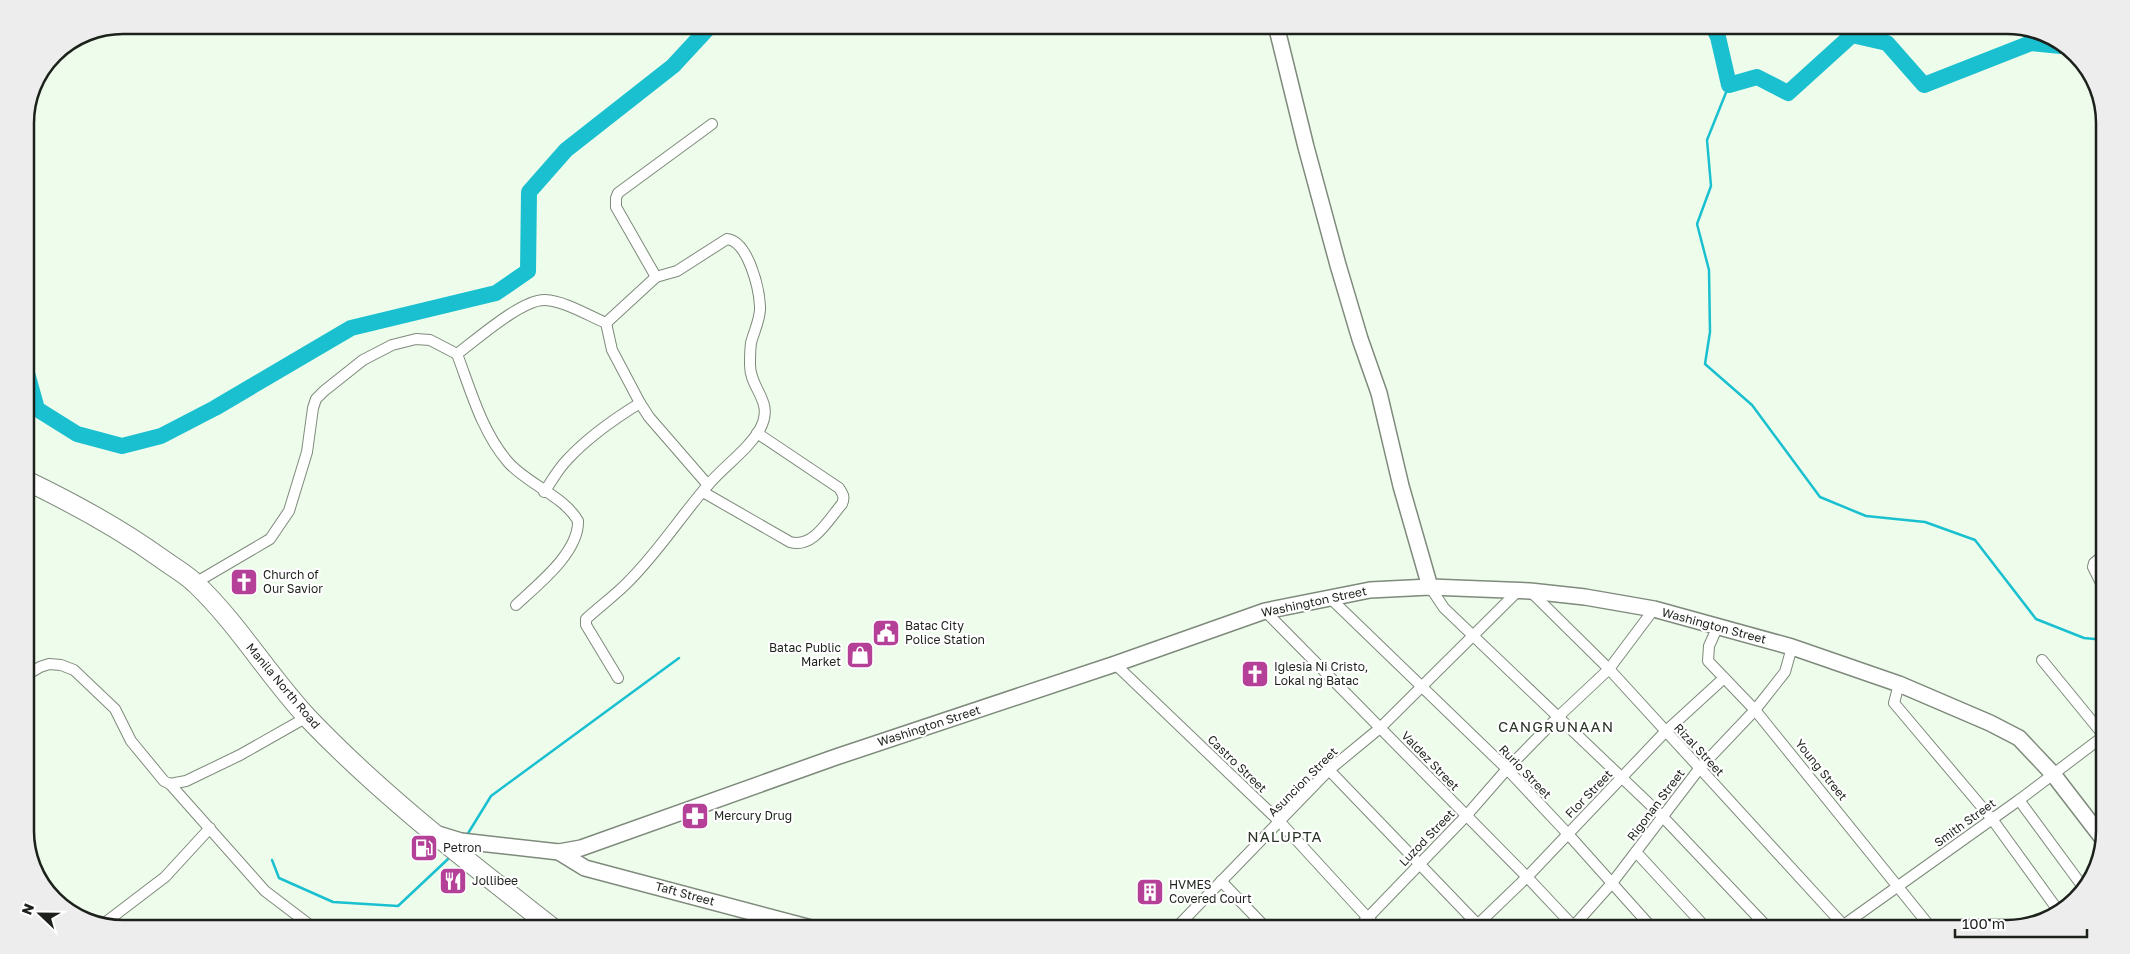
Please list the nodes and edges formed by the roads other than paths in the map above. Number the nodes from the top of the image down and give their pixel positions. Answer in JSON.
{"nodes":[{"id":1,"x":1278,"y":34,"type":"edge"},
{"id":2,"x":712,"y":124,"type":"dead end"},
{"id":3,"x":656,"y":277,"type":"junction"},
{"id":4,"x":606,"y":323,"type":"junction"},
{"id":5,"x":457,"y":354,"type":"junction"},
{"id":6,"x":640,"y":403,"type":"junction"},
{"id":7,"x":757,"y":433,"type":"junction"},
{"id":8,"x":34,"y":484,"type":"edge"},
{"id":9,"x":705,"y":488,"type":"junction"},
{"id":10,"x":544,"y":492,"type":"junction"},
{"id":11,"x":2096,"y":561,"type":"edge"},
{"id":12,"x":2096,"y":573,"type":"edge"},
{"id":13,"x":195,"y":583,"type":"junction"},
{"id":14,"x":1430,"y":587,"type":"junction"},
{"id":15,"x":1524,"y":590,"type":"junction"},
{"id":16,"x":1329,"y":598,"type":"junction"},
{"id":17,"x":516,"y":605,"type":"dead end"},
{"id":18,"x":1654,"y":609,"type":"junction"},
{"id":19,"x":1264,"y":611,"type":"junction"},
{"id":20,"x":1718,"y":626,"type":"junction"},
{"id":21,"x":1474,"y":636,"type":"junction"},
{"id":22,"x":1792,"y":647,"type":"junction"},
{"id":23,"x":2042,"y":660,"type":"dead end"},
{"id":24,"x":1115,"y":664,"type":"junction"},
{"id":25,"x":1609,"y":669,"type":"junction"},
{"id":26,"x":34,"y":671,"type":"edge"},
{"id":27,"x":618,"y":678,"type":"dead end"},
{"id":28,"x":1724,"y":678,"type":"junction"},
{"id":29,"x":1900,"y":684,"type":"junction"},
{"id":30,"x":1422,"y":688,"type":"junction"},
{"id":31,"x":1755,"y":710,"type":"junction"},
{"id":32,"x":1559,"y":716,"type":"junction"},
{"id":33,"x":307,"y":717,"type":"junction"},
{"id":34,"x":2096,"y":725,"type":"edge"},
{"id":35,"x":1380,"y":728,"type":"junction"},
{"id":36,"x":1665,"y":732,"type":"junction"},
{"id":37,"x":2096,"y":743,"type":"edge"},
{"id":38,"x":1507,"y":769,"type":"junction"},
{"id":39,"x":1699,"y":769,"type":"junction"},
{"id":40,"x":1329,"y":770,"type":"junction"},
{"id":41,"x":2053,"y":774,"type":"junction"},
{"id":42,"x":1623,"y":778,"type":"junction"},
{"id":43,"x":170,"y":784,"type":"junction"},
{"id":44,"x":2019,"y":800,"type":"junction"},
{"id":45,"x":1466,"y":816,"type":"junction"},
{"id":46,"x":1662,"y":816,"type":"junction"},
{"id":47,"x":1992,"y":819,"type":"junction"},
{"id":48,"x":1280,"y":822,"type":"junction"},
{"id":49,"x":210,"y":828,"type":"junction"},
{"id":50,"x":2096,"y":829,"type":"edge"},
{"id":51,"x":434,"y":833,"type":"junction"},
{"id":52,"x":1568,"y":834,"type":"junction"},
{"id":53,"x":559,"y":852,"type":"junction"},
{"id":54,"x":1636,"y":852,"type":"junction"},
{"id":55,"x":1418,"y":864,"type":"junction"},
{"id":56,"x":1528,"y":877,"type":"junction"},
{"id":57,"x":1221,"y":881,"type":"junction"},
{"id":58,"x":1612,"y":883,"type":"junction"},
{"id":59,"x":2080,"y":883,"type":"edge"},
{"id":60,"x":1899,"y":887,"type":"junction"},
{"id":61,"x":2053,"y":907,"type":"edge"},
{"id":62,"x":1368,"y":918,"type":"joint"},
{"id":63,"x":109,"y":919,"type":"edge"},
{"id":64,"x":303,"y":920,"type":"edge"},
{"id":65,"x":543,"y":920,"type":"edge"},
{"id":66,"x":782,"y":920,"type":"edge"},
{"id":67,"x":1184,"y":920,"type":"edge"},
{"id":68,"x":1258,"y":920,"type":"edge"},
{"id":69,"x":1471,"y":920,"type":"edge"},
{"id":70,"x":1485,"y":920,"type":"edge"},
{"id":71,"x":1566,"y":920,"type":"edge"},
{"id":72,"x":1580,"y":920,"type":"edge"},
{"id":73,"x":1645,"y":920,"type":"edge"},
{"id":74,"x":1699,"y":920,"type":"edge"},
{"id":75,"x":1760,"y":920,"type":"edge"},
{"id":76,"x":1837,"y":920,"type":"edge"},
{"id":77,"x":1853,"y":920,"type":"edge"},
{"id":78,"x":1925,"y":920,"type":"edge"}],
"edges":[{"from":1,"to":14,"type":"main road"},
{"from":2,"to":3,"type":"street"},
{"from":3,"to":4,"type":"street"},
{"from":3,"to":7,"type":"street"},
{"from":4,"to":5,"type":"street"},
{"from":4,"to":6,"type":"street"},
{"from":5,"to":10,"type":"street"},
{"from":5,"to":13,"type":"street"},
{"from":6,"to":9,"type":"street"},
{"from":6,"to":10,"type":"street"},
{"from":7,"to":9,"type":"street"},
{"from":7,"to":9,"type":"street"},
{"from":8,"to":13,"type":"highway","name":"Manila North Road"},
{"from":9,"to":27,"type":"street"},
{"from":10,"to":17,"type":"street"},
{"from":11,"to":12,"type":"street"},
{"from":13,"to":33,"type":"highway","name":"Manila North Road"},
{"from":14,"to":15,"type":"main road","name":"Washington Street"},
{"from":14,"to":16,"type":"main road","name":"Washington Street"},
{"from":14,"to":21,"type":"street"},
{"from":15,"to":18,"type":"main road","name":"Washington Street"},
{"from":15,"to":21,"type":"street","name":"Asuncion Street"},
{"from":15,"to":25,"type":"street","name":"Rizal Street"},
{"from":16,"to":19,"type":"main road","name":"Washington Street"},
{"from":16,"to":30,"type":"street","name":"Rurio Street"},
{"from":18,"to":20,"type":"main road","name":"Washington Street"},
{"from":18,"to":25,"type":"street","name":"Luzod Street"},
{"from":19,"to":24,"type":"main road","name":"Washington Street"},
{"from":19,"to":35,"type":"street","name":"Valdez Street"},
{"from":20,"to":22,"type":"main road","name":"Washington Street"},
{"from":20,"to":28,"type":"street","name":"Young Street"},
{"from":21,"to":30,"type":"street","name":"Asuncion Street"},
{"from":21,"to":32,"type":"street"},
{"from":22,"to":29,"type":"main road","name":"Washington Street"},
{"from":22,"to":31,"type":"street","name":"Rigonan Street"},
{"from":23,"to":34,"type":"street"},
{"from":24,"to":48,"type":"street","name":"Castro Street"},
{"from":24,"to":53,"type":"main road","name":"Washington Street"},
{"from":25,"to":32,"type":"street","name":"Luzod Street"},
{"from":25,"to":36,"type":"street","name":"Rizal Street"},
{"from":26,"to":43,"type":"street"},
{"from":28,"to":31,"type":"street","name":"Young Street"},
{"from":28,"to":36,"type":"street","name":"Flor Street"},
{"from":29,"to":41,"type":"main road","name":"Washington Street"},
{"from":29,"to":47,"type":"street"},
{"from":30,"to":35,"type":"street","name":"Asuncion Street"},
{"from":30,"to":38,"type":"street","name":"Rurio Street"},
{"from":31,"to":39,"type":"street","name":"Rigonan Street"},
{"from":31,"to":60,"type":"street","name":"Young Street"},
{"from":32,"to":38,"type":"street","name":"Luzod Street"},
{"from":32,"to":42,"type":"street"},
{"from":33,"to":43,"type":"street"},
{"from":33,"to":51,"type":"highway","name":"Manila North Road"},
{"from":35,"to":40,"type":"street","name":"Asuncion Street"},
{"from":35,"to":45,"type":"street","name":"Valdez Street"},
{"from":36,"to":39,"type":"street","name":"Rizal Street"},
{"from":36,"to":42,"type":"street","name":"Flor Street"},
{"from":37,"to":41,"type":"street","name":"Smith Street"},
{"from":38,"to":45,"type":"street","name":"Luzod Street"},
{"from":38,"to":52,"type":"street","name":"Rurio Street"},
{"from":39,"to":46,"type":"street","name":"Rigonan Street"},
{"from":39,"to":76,"type":"street","name":"Rizal Street"},
{"from":40,"to":48,"type":"street","name":"Asuncion Street"},
{"from":40,"to":55,"type":"street"},
{"from":41,"to":44,"type":"street","name":"Smith Street"},
{"from":41,"to":50,"type":"main road","name":"Washington Street"},
{"from":42,"to":46,"type":"street"},
{"from":42,"to":52,"type":"street","name":"Flor Street"},
{"from":43,"to":49,"type":"street"},
{"from":44,"to":47,"type":"street","name":"Smith Street"},
{"from":44,"to":59,"type":"street"},
{"from":45,"to":55,"type":"street","name":"Luzod Street"},
{"from":45,"to":56,"type":"street","name":"Valdez Street"},
{"from":46,"to":54,"type":"street","name":"Rigonan Street"},
{"from":46,"to":75,"type":"street"},
{"from":47,"to":60,"type":"street","name":"Smith Street"},
{"from":47,"to":61,"type":"street"},
{"from":48,"to":57,"type":"street","name":"Asuncion Street"},
{"from":48,"to":62,"type":"street","name":"Castro Street"},
{"from":49,"to":63,"type":"street"},
{"from":49,"to":64,"type":"street"},
{"from":51,"to":53,"type":"main road","name":"Washington Street"},
{"from":51,"to":65,"type":"highway","name":"Manila North Road"},
{"from":52,"to":56,"type":"street","name":"Flor Street"},
{"from":52,"to":58,"type":"street","name":"Rurio Street"},
{"from":53,"to":66,"type":"main road","name":"Taft Street"},
{"from":54,"to":58,"type":"street","name":"Rigonan Street"},
{"from":54,"to":74,"type":"street"},
{"from":55,"to":62,"type":"street","name":"Luzod Street"},
{"from":55,"to":69,"type":"street"},
{"from":56,"to":70,"type":"street","name":"Flor Street"},
{"from":56,"to":71,"type":"street","name":"Valdez Street"},
{"from":57,"to":67,"type":"street","name":"Asuncion Street"},
{"from":57,"to":68,"type":"street"},
{"from":58,"to":72,"type":"street","name":"Rigonan Street"},
{"from":58,"to":73,"type":"street","name":"Rurio Street"},
{"from":60,"to":77,"type":"street","name":"Smith Street"},
{"from":60,"to":78,"type":"street","name":"Young Street"}]}
